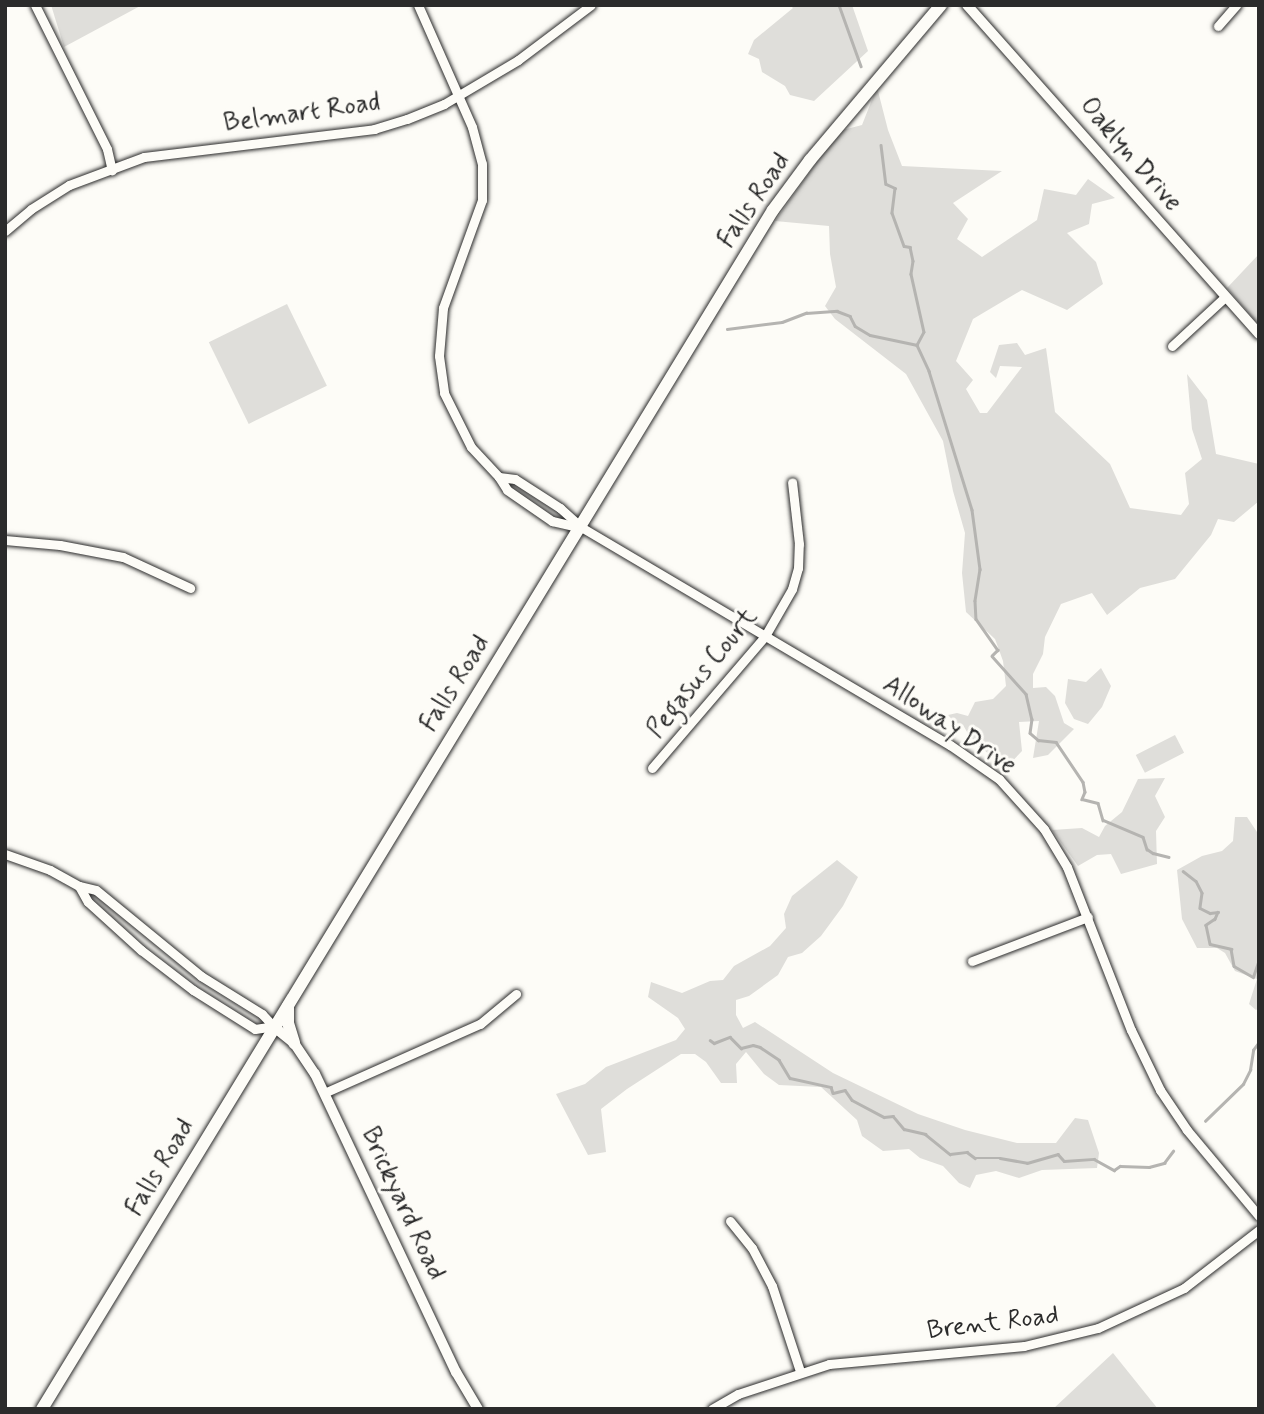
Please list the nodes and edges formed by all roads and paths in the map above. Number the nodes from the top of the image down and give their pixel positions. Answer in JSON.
{"nodes":[{"id":1,"x":35,"y":5,"type":"edge"},
{"id":2,"x":418,"y":5,"type":"edge"},
{"id":3,"x":591,"y":5,"type":"edge"},
{"id":4,"x":941,"y":5,"type":"edge"},
{"id":5,"x":967,"y":5,"type":"edge"},
{"id":6,"x":1236,"y":5,"type":"edge"},
{"id":7,"x":1218,"y":26,"type":"dead end"},
{"id":8,"x":459,"y":96,"type":"junction"},
{"id":9,"x":112,"y":170,"type":"junction"},
{"id":10,"x":5,"y":231,"type":"edge"},
{"id":11,"x":1225,"y":297,"type":"junction"},
{"id":12,"x":1259,"y":334,"type":"edge"},
{"id":13,"x":1172,"y":346,"type":"dead end"},
{"id":14,"x":499,"y":477,"type":"junction"},
{"id":15,"x":792,"y":482,"type":"dead end"},
{"id":16,"x":581,"y":527,"type":"junction"},
{"id":17,"x":5,"y":540,"type":"edge"},
{"id":18,"x":190,"y":588,"type":"dead end"},
{"id":19,"x":765,"y":636,"type":"junction"},
{"id":20,"x":652,"y":768,"type":"dead end"},
{"id":21,"x":5,"y":854,"type":"edge"},
{"id":22,"x":79,"y":886,"type":"junction"},
{"id":23,"x":1088,"y":916,"type":"junction"},
{"id":24,"x":972,"y":961,"type":"dead end"},
{"id":25,"x":516,"y":994,"type":"dead end"},
{"id":26,"x":288,"y":1004,"type":"junction"},
{"id":27,"x":273,"y":1026,"type":"junction"},
{"id":28,"x":294,"y":1043,"type":"junction"},
{"id":29,"x":324,"y":1093,"type":"junction"},
{"id":30,"x":1259,"y":1216,"type":"edge"},
{"id":31,"x":730,"y":1222,"type":"dead end"},
{"id":32,"x":1259,"y":1230,"type":"edge"},
{"id":33,"x":800,"y":1371,"type":"junction"},
{"id":34,"x":42,"y":1409,"type":"edge"},
{"id":35,"x":478,"y":1409,"type":"edge"},
{"id":36,"x":712,"y":1409,"type":"edge"}],
"edges":[{"from":1,"to":9,"type":"street"},
{"from":2,"to":8,"type":"street","name":"Alloway Drive"},
{"from":3,"to":8,"type":"street","name":"Belmart Road"},
{"from":4,"to":16,"type":"main road","name":"Falls Road"},
{"from":5,"to":11,"type":"street","name":"Oaklyn Drive"},
{"from":6,"to":7,"type":"street"},
{"from":8,"to":9,"type":"street","name":"Belmart Road"},
{"from":8,"to":14,"type":"street","name":"Alloway Drive"},
{"from":9,"to":10,"type":"street","name":"Belmart Road"},
{"from":11,"to":12,"type":"street","name":"Oaklyn Drive"},
{"from":11,"to":13,"type":"street"},
{"from":14,"to":16,"type":"street","name":"Alloway Drive"},
{"from":14,"to":16,"type":"street","name":"Alloway Drive"},
{"from":15,"to":19,"type":"street","name":"Pegasus Court"},
{"from":16,"to":19,"type":"street","name":"Alloway Drive"},
{"from":16,"to":26,"type":"main road","name":"Falls Road"},
{"from":17,"to":18,"type":"street"},
{"from":19,"to":20,"type":"street","name":"Pegasus Court"},
{"from":19,"to":23,"type":"street","name":"Alloway Drive"},
{"from":21,"to":22,"type":"street","name":"Brickyard Road"},
{"from":22,"to":27,"type":"street","name":"Brickyard Road"},
{"from":22,"to":27,"type":"street","name":"Brickyard Road"},
{"from":23,"to":24,"type":"street"},
{"from":23,"to":30,"type":"street","name":"Alloway Drive"},
{"from":25,"to":29,"type":"street"},
{"from":26,"to":27,"type":"main road","name":"Falls Road"},
{"from":26,"to":28,"type":"main road"},
{"from":27,"to":28,"type":"street","name":"Brickyard Road"},
{"from":27,"to":34,"type":"main road","name":"Falls Road"},
{"from":28,"to":29,"type":"street","name":"Brickyard Road"},
{"from":29,"to":35,"type":"street","name":"Brickyard Road"},
{"from":31,"to":33,"type":"street"},
{"from":32,"to":33,"type":"street","name":"Brent Road"},
{"from":33,"to":36,"type":"street","name":"Brent Road"}]}
